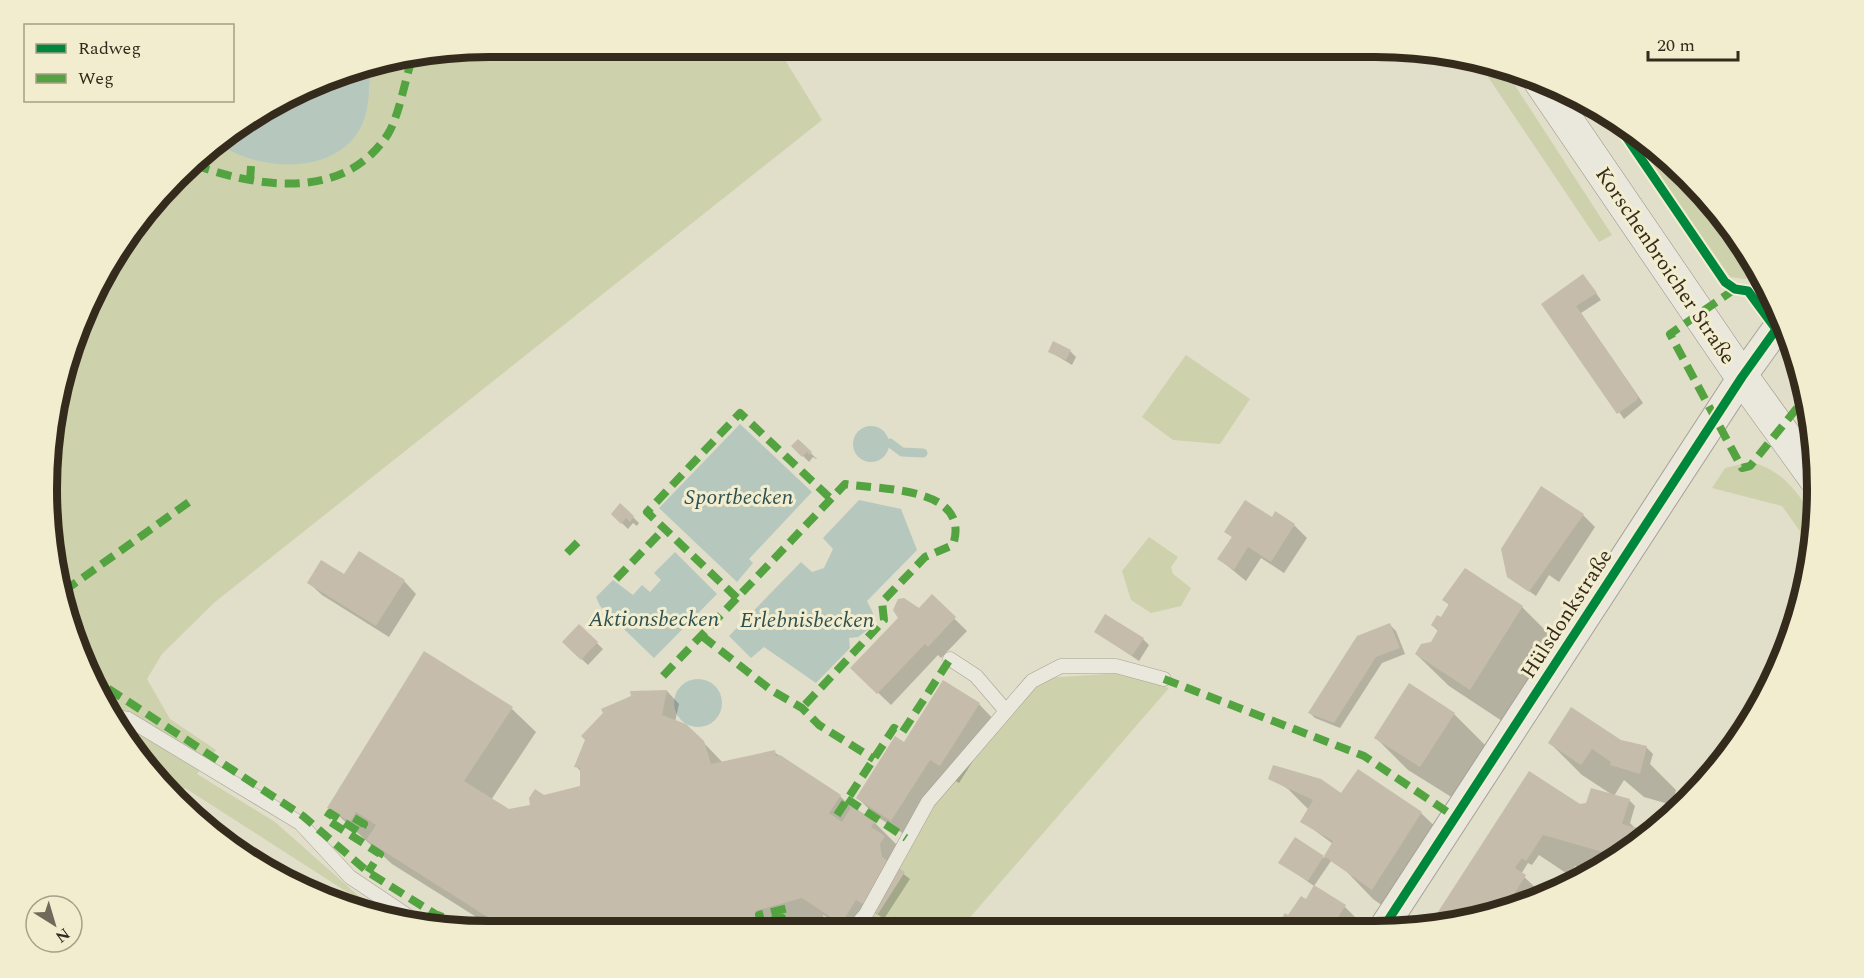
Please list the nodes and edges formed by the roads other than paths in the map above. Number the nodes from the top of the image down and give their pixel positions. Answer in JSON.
{"nodes":[{"id":1,"x":1549,"y":94,"type":"edge"},
{"id":2,"x":1776,"y":329,"type":"edge"},
{"id":3,"x":1742,"y":377,"type":"junction"},
{"id":4,"x":1806,"y":466,"type":"edge"},
{"id":5,"x":950,"y":659,"type":"dead end"},
{"id":6,"x":1164,"y":679,"type":"dead end"},
{"id":7,"x":1006,"y":711,"type":"junction"},
{"id":8,"x":123,"y":718,"type":"edge"},
{"id":9,"x":403,"y":912,"type":"edge"},
{"id":10,"x":860,"y":921,"type":"edge"},
{"id":11,"x":1388,"y":921,"type":"edge"}],
"edges":[{"from":1,"to":3,"type":"main road","name":"Korschenbroicher Straße"},
{"from":2,"to":3,"type":"street","name":"Hülsdonkstraße"},
{"from":3,"to":4,"type":"main road","name":"Korschenbroicher Straße"},
{"from":3,"to":11,"type":"street","name":"Hülsdonkstraße"},
{"from":5,"to":7,"type":"lane"},
{"from":6,"to":7,"type":"lane"},
{"from":7,"to":10,"type":"lane"},
{"from":8,"to":9,"type":"lane"}]}
